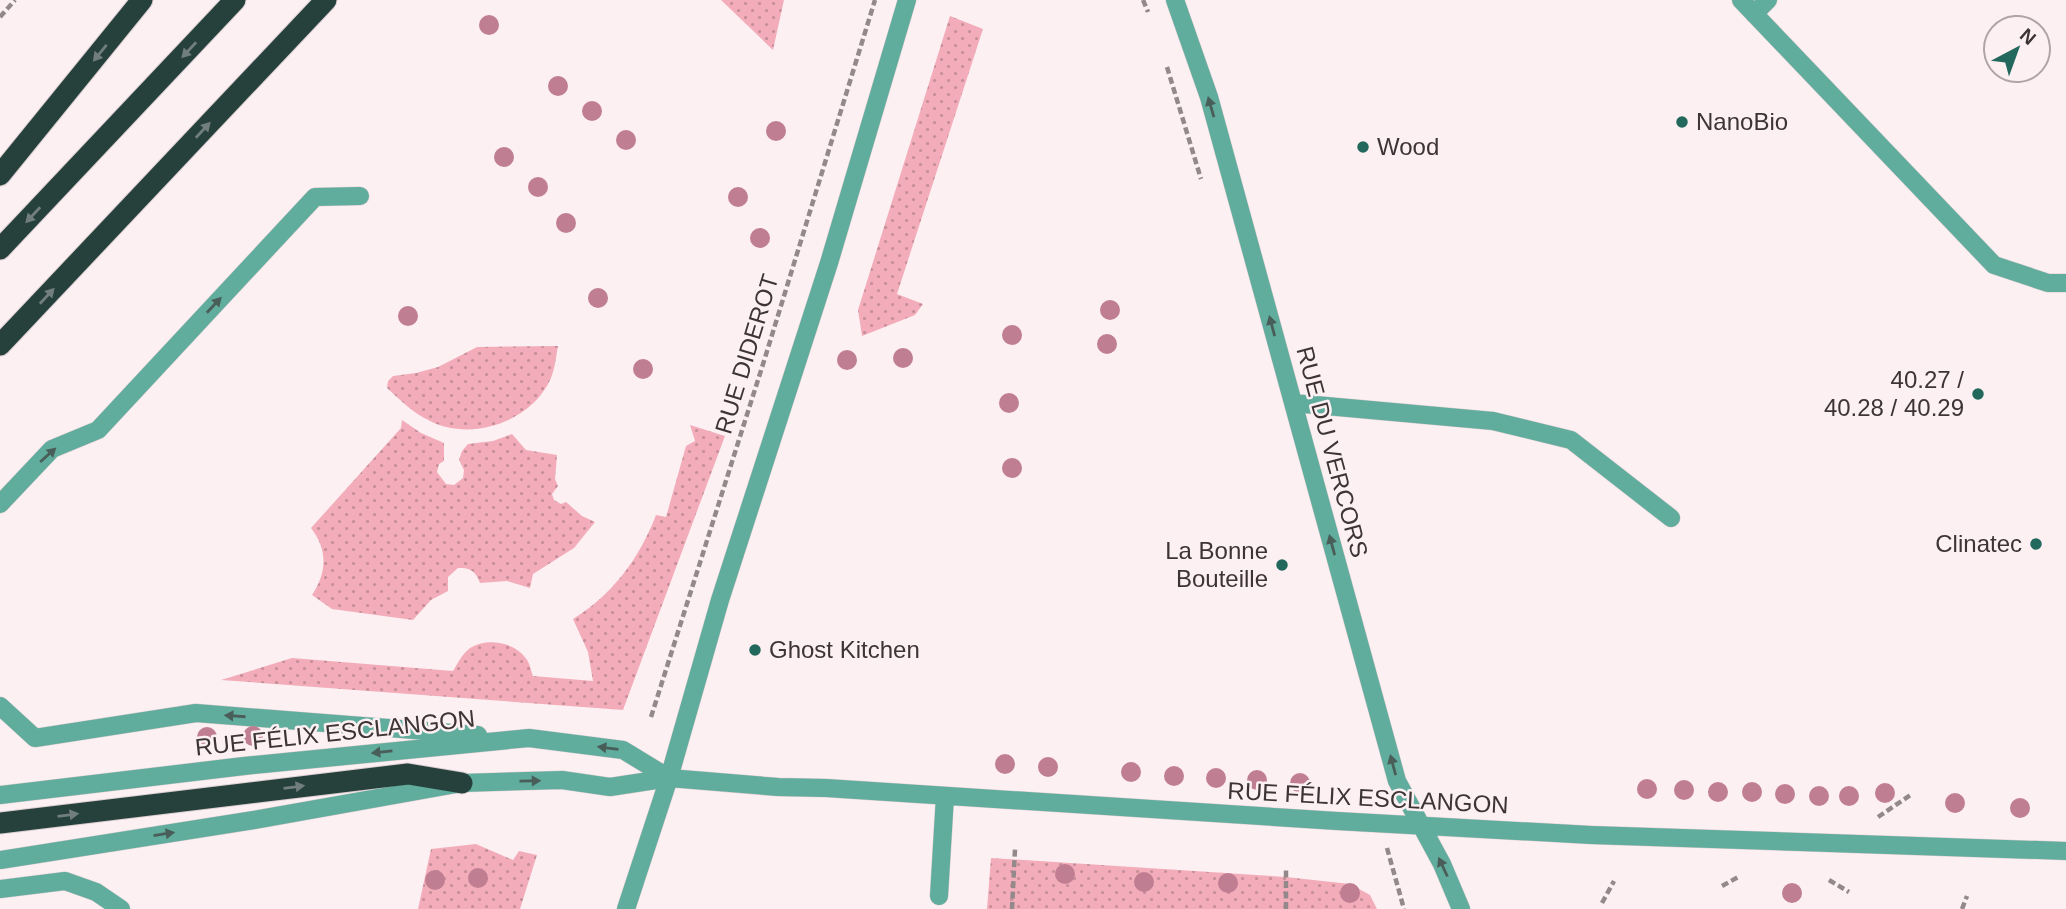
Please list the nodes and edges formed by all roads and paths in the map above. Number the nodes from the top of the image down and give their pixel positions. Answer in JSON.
{"nodes":[{"id":1,"x":15,"y":0,"type":"edge"},
{"id":2,"x":142,"y":0,"type":"edge"},
{"id":3,"x":235,"y":0,"type":"edge"},
{"id":4,"x":326,"y":0,"type":"edge"},
{"id":5,"x":875,"y":0,"type":"edge"},
{"id":6,"x":907,"y":0,"type":"edge"},
{"id":7,"x":1175,"y":0,"type":"edge"},
{"id":8,"x":1741,"y":0,"type":"edge"},
{"id":9,"x":1768,"y":0,"type":"edge"},
{"id":10,"x":1754,"y":14,"type":"junction"},
{"id":11,"x":0,"y":17,"type":"edge"},
{"id":12,"x":0,"y":175,"type":"edge"},
{"id":13,"x":360,"y":196,"type":"dead end"},
{"id":14,"x":0,"y":249,"type":"edge"},
{"id":15,"x":2066,"y":283,"type":"edge"},
{"id":16,"x":0,"y":345,"type":"edge"},
{"id":17,"x":1293,"y":403,"type":"junction"},
{"id":18,"x":0,"y":504,"type":"edge"},
{"id":19,"x":1671,"y":518,"type":"dead end"},
{"id":20,"x":0,"y":706,"type":"edge"},
{"id":21,"x":651,"y":717,"type":"dead end"},
{"id":22,"x":523,"y":738,"type":"junction"},
{"id":23,"x":668,"y":778,"type":"junction"},
{"id":24,"x":461,"y":783,"type":"junction"},
{"id":25,"x":0,"y":795,"type":"edge"},
{"id":26,"x":945,"y":796,"type":"junction"},
{"id":27,"x":0,"y":823,"type":"edge"},
{"id":28,"x":1422,"y":826,"type":"junction"},
{"id":29,"x":1015,"y":849,"type":"dead end"},
{"id":30,"x":2066,"y":851,"type":"edge"},
{"id":31,"x":0,"y":860,"type":"edge"},
{"id":32,"x":1286,"y":870,"type":"dead end"},
{"id":33,"x":1740,"y":876,"type":"dead end"},
{"id":34,"x":1829,"y":880,"type":"dead end"},
{"id":35,"x":1614,"y":881,"type":"dead end"},
{"id":36,"x":1722,"y":886,"type":"dead end"},
{"id":37,"x":1398,"y":888,"type":"dead end"},
{"id":38,"x":0,"y":890,"type":"edge"},
{"id":39,"x":1849,"y":892,"type":"dead end"},
{"id":40,"x":939,"y":896,"type":"dead end"},
{"id":41,"x":1967,"y":896,"type":"dead end"},
{"id":42,"x":1602,"y":903,"type":"dead end"},
{"id":43,"x":121,"y":909,"type":"edge"},
{"id":44,"x":626,"y":909,"type":"edge"},
{"id":45,"x":1012,"y":909,"type":"edge"},
{"id":46,"x":1286,"y":909,"type":"edge"},
{"id":47,"x":1404,"y":909,"type":"edge"},
{"id":48,"x":1461,"y":909,"type":"edge"},
{"id":49,"x":1962,"y":909,"type":"edge"}],
"edges":[{"from":1,"to":11,"type":"path"},
{"from":2,"to":12,"type":"highway","one_way":true},
{"from":3,"to":14,"type":"highway","one_way":true},
{"from":16,"to":4,"type":"highway","one_way":true},
{"from":5,"to":21,"type":"path","name":"RUE DIDEROT"},
{"from":6,"to":23,"type":"street"},
{"from":17,"to":7,"type":"street","name":"RUE DU VERCORS","one_way":true},
{"from":8,"to":10,"type":"street"},
{"from":9,"to":10,"type":"street"},
{"from":10,"to":15,"type":"street"},
{"from":18,"to":13,"type":"street","one_way":true},
{"from":17,"to":19,"type":"street"},
{"from":28,"to":17,"type":"street","name":"RUE DU VERCORS","one_way":true},
{"from":22,"to":20,"type":"street","one_way":true},
{"from":23,"to":22,"type":"street","name":"RUE FÉLIX ESCLANGON","one_way":true},
{"from":22,"to":25,"type":"street","name":"RUE FÉLIX ESCLANGON","one_way":true},
{"from":24,"to":23,"type":"street","name":"RUE FÉLIX ESCLANGON","one_way":true},
{"from":23,"to":26,"type":"street","name":"RUE FÉLIX ESCLANGON"},
{"from":23,"to":44,"type":"street"},
{"from":27,"to":24,"type":"highway","one_way":true},
{"from":31,"to":24,"type":"street","name":"RUE FÉLIX ESCLANGON","one_way":true},
{"from":26,"to":28,"type":"street","name":"RUE FÉLIX ESCLANGON"},
{"from":26,"to":40,"type":"street"},
{"from":28,"to":30,"type":"street","name":"RUE FÉLIX ESCLANGON"},
{"from":48,"to":28,"type":"street","name":"RUE DU VERCORS","one_way":true},
{"from":29,"to":45,"type":"path"},
{"from":32,"to":46,"type":"path"},
{"from":33,"to":36,"type":"path"},
{"from":34,"to":39,"type":"path"},
{"from":35,"to":42,"type":"path"},
{"from":37,"to":47,"type":"path"},
{"from":38,"to":43,"type":"street"},
{"from":41,"to":49,"type":"path"}]}
